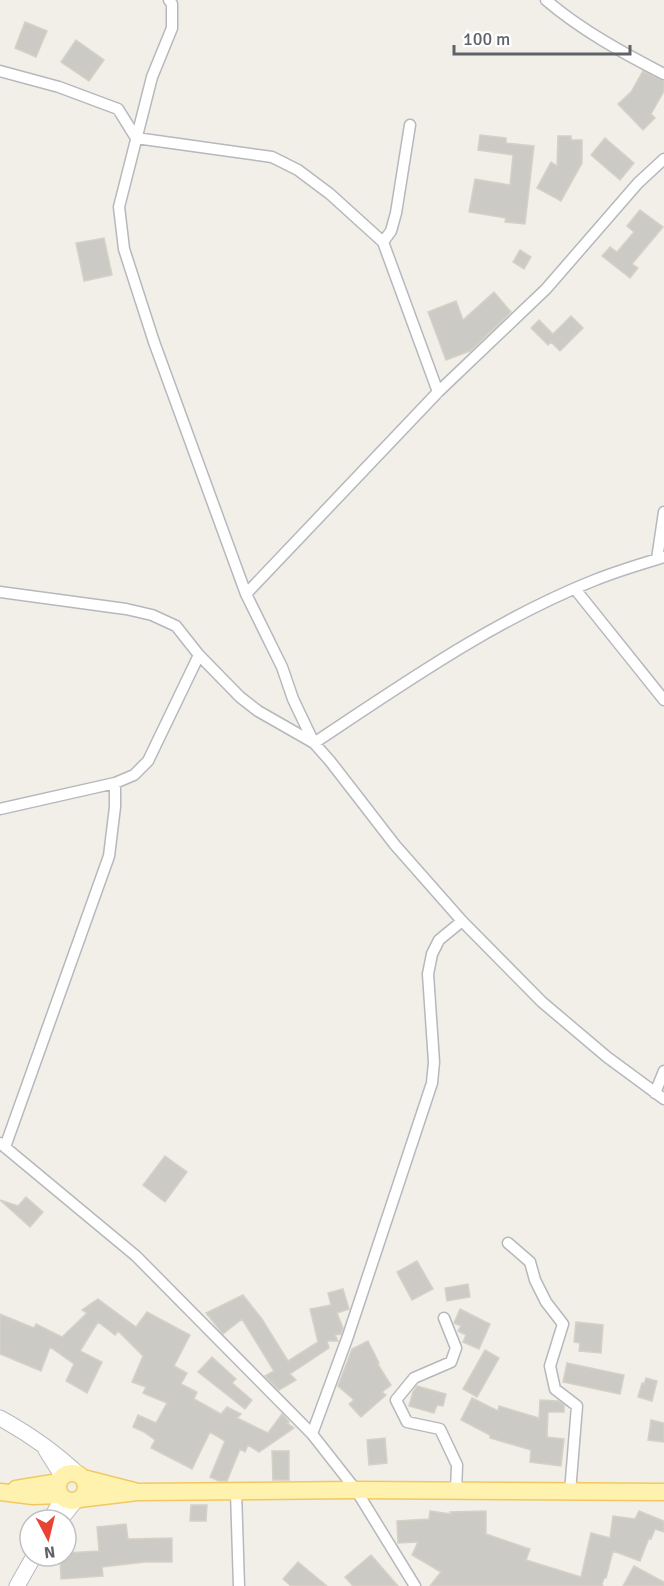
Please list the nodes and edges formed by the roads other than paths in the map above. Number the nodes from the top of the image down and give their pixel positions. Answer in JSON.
{"nodes":[{"id":1,"x":170,"y":0,"type":"edge"},
{"id":2,"x":546,"y":0,"type":"edge"},
{"id":3,"x":0,"y":71,"type":"edge"},
{"id":4,"x":664,"y":74,"type":"edge"},
{"id":5,"x":410,"y":125,"type":"dead end"},
{"id":6,"x":136,"y":138,"type":"junction"},
{"id":7,"x":664,"y":159,"type":"edge"},
{"id":8,"x":383,"y":242,"type":"junction"},
{"id":9,"x":438,"y":392,"type":"junction"},
{"id":10,"x":664,"y":512,"type":"edge"},
{"id":11,"x":661,"y":558,"type":"edge"},
{"id":12,"x":575,"y":589,"type":"junction"},
{"id":13,"x":0,"y":592,"type":"edge"},
{"id":14,"x":246,"y":594,"type":"junction"},
{"id":15,"x":199,"y":655,"type":"junction"},
{"id":16,"x":664,"y":700,"type":"edge"},
{"id":17,"x":314,"y":743,"type":"junction"},
{"id":18,"x":115,"y":783,"type":"junction"},
{"id":19,"x":0,"y":809,"type":"edge"},
{"id":20,"x":462,"y":921,"type":"junction"},
{"id":21,"x":664,"y":1071,"type":"edge"},
{"id":22,"x":659,"y":1096,"type":"edge"},
{"id":23,"x":3,"y":1145,"type":"edge"},
{"id":24,"x":508,"y":1243,"type":"dead end"},
{"id":25,"x":444,"y":1318,"type":"dead end"},
{"id":26,"x":0,"y":1418,"type":"edge"},
{"id":27,"x":312,"y":1434,"type":"junction"},
{"id":28,"x":70,"y":1488,"type":"junction"},
{"id":29,"x":356,"y":1490,"type":"junction"},
{"id":30,"x":456,"y":1491,"type":"junction"},
{"id":31,"x":2,"y":1492,"type":"edge"},
{"id":32,"x":236,"y":1492,"type":"junction"},
{"id":33,"x":570,"y":1492,"type":"junction"},
{"id":34,"x":664,"y":1492,"type":"edge"},
{"id":35,"x":58,"y":1508,"type":"edge"},
{"id":36,"x":64,"y":1508,"type":"edge"},
{"id":37,"x":27,"y":1568,"type":"edge"},
{"id":38,"x":17,"y":1586,"type":"edge"},
{"id":39,"x":239,"y":1586,"type":"edge"},
{"id":40,"x":415,"y":1586,"type":"edge"}],
"edges":[{"from":1,"to":6,"type":"street"},
{"from":2,"to":4,"type":"street"},
{"from":3,"to":6,"type":"street"},
{"from":5,"to":8,"type":"street"},
{"from":6,"to":8,"type":"street"},
{"from":6,"to":14,"type":"street"},
{"from":7,"to":9,"type":"street"},
{"from":8,"to":9,"type":"street"},
{"from":9,"to":14,"type":"street"},
{"from":10,"to":11,"type":"street"},
{"from":11,"to":12,"type":"street"},
{"from":12,"to":16,"type":"street"},
{"from":12,"to":17,"type":"street"},
{"from":13,"to":15,"type":"street"},
{"from":14,"to":17,"type":"street"},
{"from":15,"to":17,"type":"street"},
{"from":15,"to":18,"type":"street"},
{"from":17,"to":20,"type":"street"},
{"from":18,"to":19,"type":"street"},
{"from":18,"to":23,"type":"street"},
{"from":20,"to":22,"type":"street"},
{"from":20,"to":27,"type":"street"},
{"from":21,"to":22,"type":"street"},
{"from":23,"to":27,"type":"street"},
{"from":24,"to":33,"type":"street"},
{"from":25,"to":30,"type":"street"},
{"from":26,"to":28,"type":"main road"},
{"from":27,"to":29,"type":"street"},
{"from":28,"to":31,"type":"main road"},
{"from":28,"to":32,"type":"main road"},
{"from":28,"to":35,"type":"main road"},
{"from":28,"to":36,"type":"main road"},
{"from":29,"to":30,"type":"main road"},
{"from":29,"to":32,"type":"main road"},
{"from":29,"to":40,"type":"street"},
{"from":30,"to":33,"type":"main road"},
{"from":32,"to":39,"type":"street"},
{"from":33,"to":34,"type":"main road"},
{"from":37,"to":38,"type":"main road"}]}
